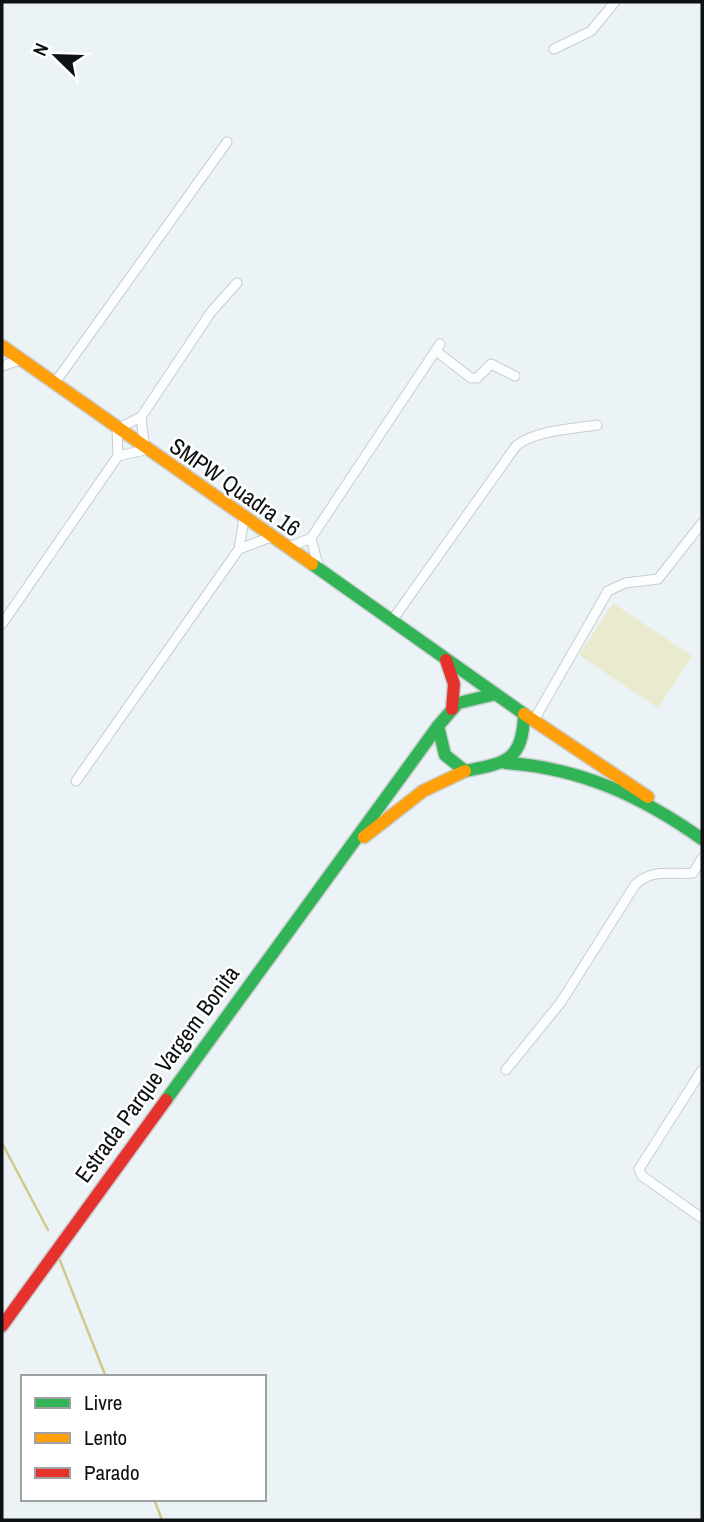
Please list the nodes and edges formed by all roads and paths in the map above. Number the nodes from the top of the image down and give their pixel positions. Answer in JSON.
{"nodes":[{"id":1,"x":615,"y":2,"type":"edge"},
{"id":2,"x":554,"y":49,"type":"dead end"},
{"id":3,"x":227,"y":142,"type":"dead end"},
{"id":4,"x":237,"y":283,"type":"dead end"},
{"id":5,"x":2,"y":346,"type":"edge"},
{"id":6,"x":20,"y":360,"type":"junction"},
{"id":7,"x":2,"y":366,"type":"edge"},
{"id":8,"x":515,"y":376,"type":"dead end"},
{"id":9,"x":54,"y":384,"type":"junction"},
{"id":10,"x":141,"y":417,"type":"junction"},
{"id":11,"x":597,"y":425,"type":"dead end"},
{"id":12,"x":117,"y":429,"type":"junction"},
{"id":13,"x":145,"y":450,"type":"junction"},
{"id":14,"x":118,"y":456,"type":"junction"},
{"id":15,"x":244,"y":518,"type":"junction"},
{"id":16,"x":702,"y":523,"type":"edge"},
{"id":17,"x":271,"y":537,"type":"junction"},
{"id":18,"x":311,"y":538,"type":"junction"},
{"id":19,"x":287,"y":548,"type":"junction"},
{"id":20,"x":239,"y":549,"type":"junction"},
{"id":21,"x":319,"y":569,"type":"junction"},
{"id":22,"x":391,"y":622,"type":"junction"},
{"id":23,"x":2,"y":624,"type":"edge"},
{"id":24,"x":446,"y":659,"type":"junction"},
{"id":25,"x":496,"y":694,"type":"junction"},
{"id":26,"x":452,"y":709,"type":"junction"},
{"id":27,"x":529,"y":717,"type":"junction"},
{"id":28,"x":438,"y":726,"type":"junction"},
{"id":29,"x":506,"y":763,"type":"junction"},
{"id":30,"x":465,"y":771,"type":"junction"},
{"id":31,"x":76,"y":781,"type":"dead end"},
{"id":32,"x":675,"y":820,"type":"junction"},
{"id":33,"x":702,"y":839,"type":"edge"},
{"id":34,"x":343,"y":856,"type":"junction"},
{"id":35,"x":702,"y":858,"type":"edge"},
{"id":36,"x":698,"y":873,"type":"edge"},
{"id":37,"x":506,"y":1070,"type":"dead end"},
{"id":38,"x":702,"y":1070,"type":"edge"},
{"id":39,"x":702,"y":1218,"type":"edge"},
{"id":40,"x":3,"y":1321,"type":"edge"}],
"edges":[{"from":1,"to":2,"type":"street"},
{"from":3,"to":9,"type":"street"},
{"from":4,"to":10,"type":"street"},
{"from":5,"to":6,"type":"main road","name":"SMPW Quadra 16"},
{"from":6,"to":7,"type":"street"},
{"from":6,"to":9,"type":"main road","name":"SMPW Quadra 16"},
{"from":8,"to":18,"type":"street"},
{"from":9,"to":12,"type":"main road","name":"SMPW Quadra 16"},
{"from":10,"to":12,"type":"street"},
{"from":10,"to":13,"type":"street"},
{"from":11,"to":22,"type":"street"},
{"from":12,"to":13,"type":"main road","name":"SMPW Quadra 16"},
{"from":12,"to":14,"type":"street"},
{"from":13,"to":14,"type":"street"},
{"from":13,"to":15,"type":"main road","name":"SMPW Quadra 16"},
{"from":14,"to":23,"type":"street"},
{"from":15,"to":17,"type":"main road","name":"SMPW Quadra 16"},
{"from":15,"to":20,"type":"street"},
{"from":16,"to":27,"type":"street"},
{"from":17,"to":19,"type":"main road","name":"SMPW Quadra 16"},
{"from":17,"to":20,"type":"street"},
{"from":18,"to":19,"type":"street"},
{"from":18,"to":21,"type":"street"},
{"from":19,"to":21,"type":"main road","name":"SMPW Quadra 16"},
{"from":20,"to":31,"type":"street"},
{"from":21,"to":22,"type":"main road","name":"SMPW Quadra 16"},
{"from":22,"to":24,"type":"main road","name":"SMPW Quadra 16"},
{"from":24,"to":25,"type":"main road","name":"SMPW Quadra 16"},
{"from":24,"to":26,"type":"main road"},
{"from":25,"to":26,"type":"main road"},
{"from":25,"to":27,"type":"main road"},
{"from":26,"to":28,"type":"main road"},
{"from":27,"to":29,"type":"main road"},
{"from":27,"to":32,"type":"main road"},
{"from":28,"to":30,"type":"main road"},
{"from":28,"to":34,"type":"main road","name":"Estrada Parque Vargem Bonita"},
{"from":29,"to":30,"type":"main road"},
{"from":29,"to":32,"type":"main road"},
{"from":30,"to":34,"type":"main road","name":"Estrada Parque Vargem Bonita"},
{"from":32,"to":33,"type":"main road"},
{"from":34,"to":40,"type":"main road","name":"Estrada Parque Vargem Bonita"},
{"from":35,"to":36,"type":"street"},
{"from":36,"to":37,"type":"street"},
{"from":38,"to":39,"type":"street"}]}
